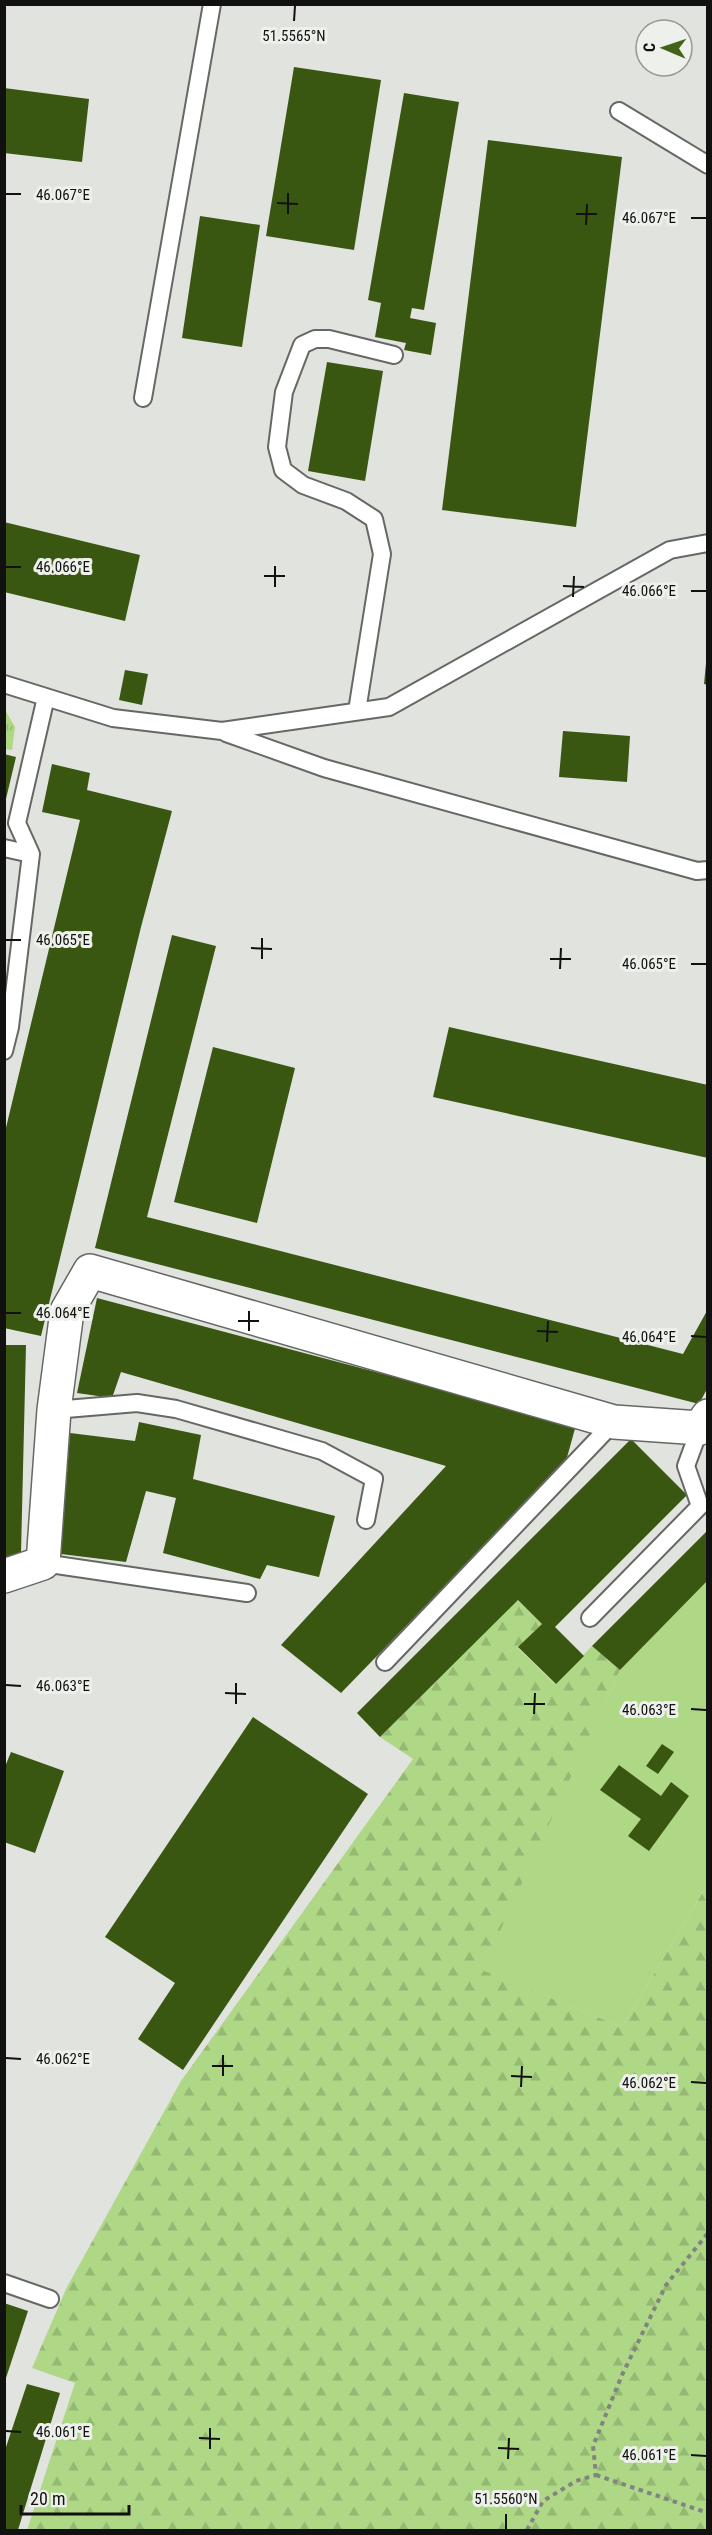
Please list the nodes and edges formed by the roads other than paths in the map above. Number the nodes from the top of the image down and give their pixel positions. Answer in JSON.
{"nodes":[{"id":1,"x":212,"y":4,"type":"edge"},
{"id":2,"x":619,"y":111,"type":"dead end"},
{"id":3,"x":708,"y":165,"type":"edge"},
{"id":4,"x":394,"y":355,"type":"dead end"},
{"id":5,"x":143,"y":398,"type":"dead end"},
{"id":6,"x":708,"y":543,"type":"edge"},
{"id":7,"x":4,"y":684,"type":"edge"},
{"id":8,"x":46,"y":697,"type":"junction"},
{"id":9,"x":357,"y":711,"type":"junction"},
{"id":10,"x":222,"y":731,"type":"junction"},
{"id":11,"x":4,"y":849,"type":"edge"},
{"id":12,"x":31,"y":854,"type":"junction"},
{"id":13,"x":708,"y":870,"type":"edge"},
{"id":14,"x":7,"y":1027,"type":"edge"},
{"id":15,"x":4,"y":1051,"type":"edge"},
{"id":16,"x":54,"y":1410,"type":"junction"},
{"id":17,"x":614,"y":1422,"type":"junction"},
{"id":18,"x":704,"y":1422,"type":"edge"},
{"id":19,"x":366,"y":1520,"type":"dead end"},
{"id":20,"x":43,"y":1563,"type":"junction"},
{"id":21,"x":4,"y":1576,"type":"edge"},
{"id":22,"x":247,"y":1593,"type":"dead end"},
{"id":23,"x":590,"y":1618,"type":"dead end"},
{"id":24,"x":385,"y":1662,"type":"dead end"},
{"id":25,"x":4,"y":2283,"type":"edge"},
{"id":26,"x":50,"y":2299,"type":"dead end"}],
"edges":[{"from":1,"to":5,"type":"lane"},
{"from":2,"to":3,"type":"lane"},
{"from":4,"to":9,"type":"lane"},
{"from":6,"to":9,"type":"lane"},
{"from":7,"to":8,"type":"lane"},
{"from":8,"to":10,"type":"lane"},
{"from":8,"to":12,"type":"lane"},
{"from":9,"to":10,"type":"lane"},
{"from":10,"to":13,"type":"lane"},
{"from":11,"to":12,"type":"lane"},
{"from":12,"to":14,"type":"lane"},
{"from":14,"to":15,"type":"lane"},
{"from":16,"to":17,"type":"street"},
{"from":16,"to":19,"type":"lane"},
{"from":16,"to":20,"type":"street"},
{"from":17,"to":18,"type":"street"},
{"from":17,"to":24,"type":"lane"},
{"from":18,"to":23,"type":"lane"},
{"from":20,"to":21,"type":"street"},
{"from":20,"to":22,"type":"lane"},
{"from":25,"to":26,"type":"lane"}]}
